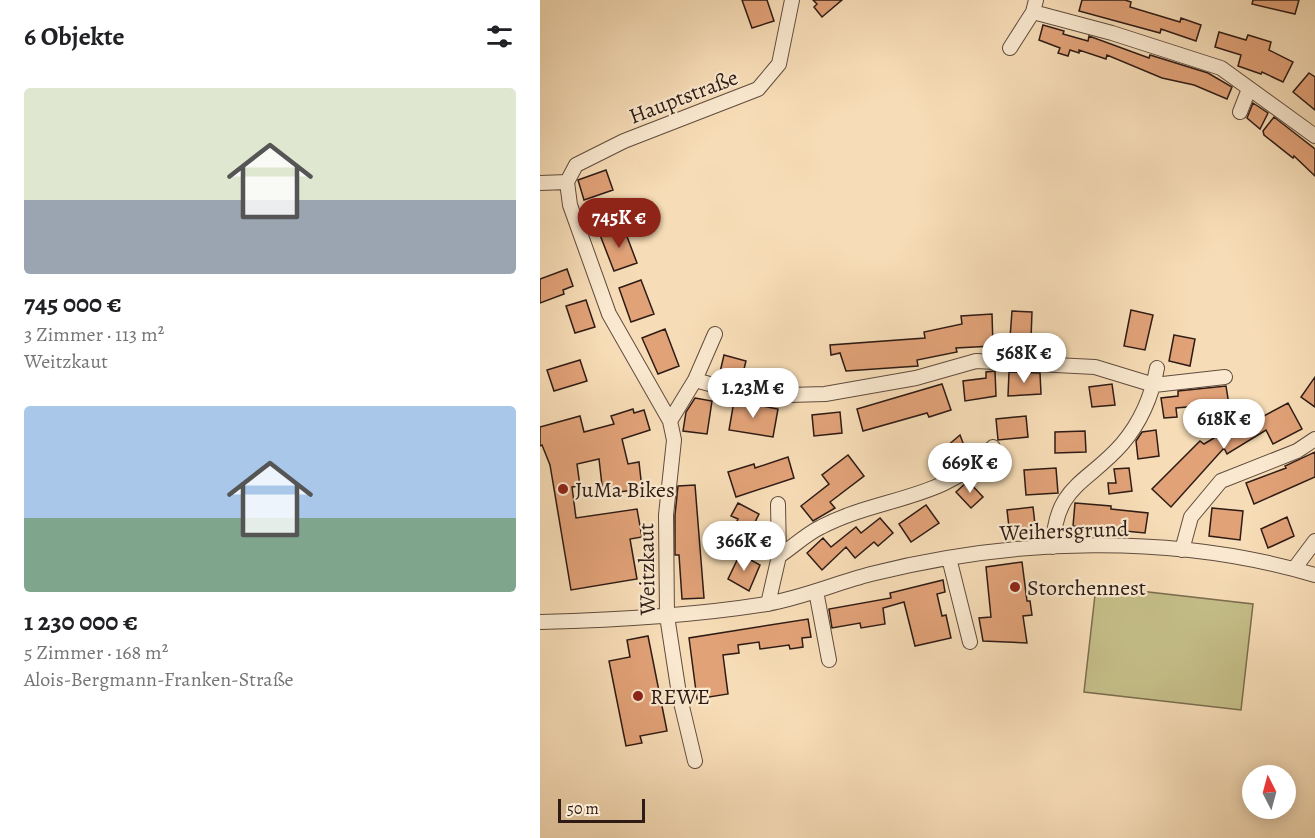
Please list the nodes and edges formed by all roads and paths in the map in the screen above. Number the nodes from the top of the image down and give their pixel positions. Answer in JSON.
{"nodes":[{"id":1,"x":792,"y":0,"type":"edge"},
{"id":2,"x":1034,"y":6,"type":"edge"},
{"id":3,"x":1010,"y":48,"type":"dead end"},
{"id":4,"x":1250,"y":89,"type":"junction"},
{"id":5,"x":1240,"y":112,"type":"dead end"},
{"id":6,"x":1315,"y":136,"type":"edge"},
{"id":7,"x":567,"y":182,"type":"junction"},
{"id":8,"x":540,"y":183,"type":"edge"},
{"id":9,"x":715,"y":334,"type":"dead end"},
{"id":10,"x":1157,"y":368,"type":"dead end"},
{"id":11,"x":1225,"y":377,"type":"dead end"},
{"id":12,"x":695,"y":380,"type":"junction"},
{"id":13,"x":1154,"y":386,"type":"junction"},
{"id":14,"x":670,"y":421,"type":"junction"},
{"id":15,"x":1315,"y":439,"type":"edge"},
{"id":16,"x":993,"y":447,"type":"dead end"},
{"id":17,"x":778,"y":504,"type":"dead end"},
{"id":18,"x":1315,"y":541,"type":"edge"},
{"id":19,"x":1053,"y":547,"type":"junction"},
{"id":20,"x":1182,"y":550,"type":"junction"},
{"id":21,"x":779,"y":556,"type":"junction"},
{"id":22,"x":950,"y":558,"type":"junction"},
{"id":23,"x":1294,"y":569,"type":"junction"},
{"id":24,"x":1315,"y":575,"type":"edge"},
{"id":25,"x":816,"y":591,"type":"junction"},
{"id":26,"x":768,"y":604,"type":"junction"},
{"id":27,"x":666,"y":616,"type":"junction"},
{"id":28,"x":540,"y":622,"type":"edge"},
{"id":29,"x":970,"y":642,"type":"dead end"},
{"id":30,"x":829,"y":660,"type":"dead end"},
{"id":31,"x":695,"y":761,"type":"dead end"}],
"edges":[{"from":1,"to":7,"type":"street","name":"Hauptstraße"},
{"from":2,"to":3,"type":"street"},
{"from":2,"to":4,"type":"street"},
{"from":4,"to":5,"type":"street"},
{"from":4,"to":6,"type":"street"},
{"from":7,"to":8,"type":"street"},
{"from":7,"to":14,"type":"street","name":"Weitzkaut"},
{"from":9,"to":12,"type":"street"},
{"from":10,"to":13,"type":"street"},
{"from":11,"to":13,"type":"street"},
{"from":12,"to":13,"type":"street"},
{"from":12,"to":14,"type":"street"},
{"from":13,"to":19,"type":"street"},
{"from":14,"to":27,"type":"street","name":"Weitzkaut"},
{"from":15,"to":20,"type":"street"},
{"from":16,"to":21,"type":"street"},
{"from":17,"to":21,"type":"street"},
{"from":18,"to":23,"type":"street"},
{"from":19,"to":20,"type":"street","name":"Weihersgrund"},
{"from":19,"to":22,"type":"street","name":"Weihersgrund"},
{"from":20,"to":23,"type":"street","name":"Weihersgrund"},
{"from":21,"to":26,"type":"street"},
{"from":22,"to":25,"type":"street","name":"Weihersgrund"},
{"from":22,"to":29,"type":"street"},
{"from":23,"to":24,"type":"street","name":"Weihersgrund"},
{"from":25,"to":26,"type":"street","name":"Weihersgrund"},
{"from":25,"to":30,"type":"street"},
{"from":26,"to":27,"type":"street","name":"Weihersgrund"},
{"from":27,"to":28,"type":"street","name":"Weihersgrund"},
{"from":27,"to":31,"type":"street","name":"Weitzkaut"}]}
